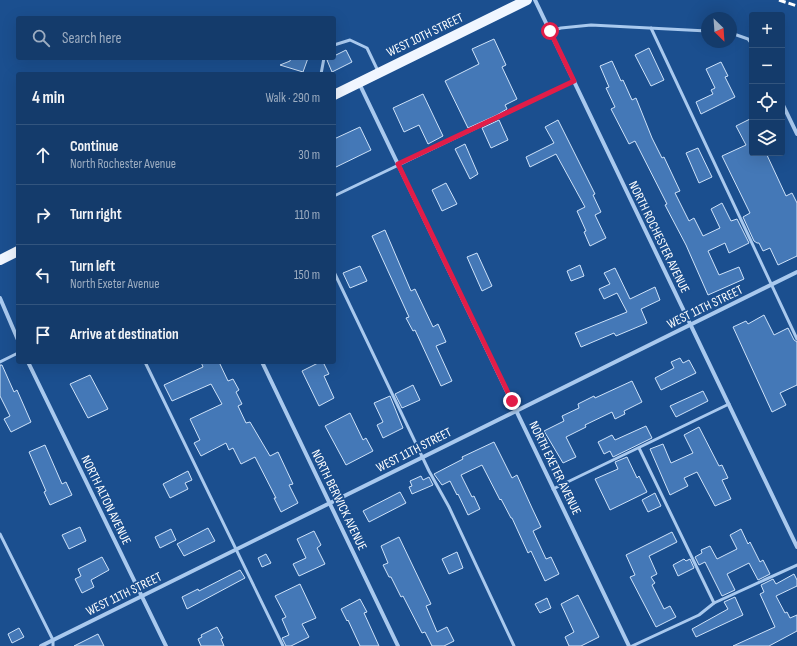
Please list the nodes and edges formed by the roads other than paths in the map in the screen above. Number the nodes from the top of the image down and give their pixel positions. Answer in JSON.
{"nodes":[{"id":1,"x":527,"y":0,"type":"edge"},
{"id":2,"x":535,"y":0,"type":"edge"},
{"id":3,"x":652,"y":28,"type":"junction"},
{"id":4,"x":550,"y":31,"type":"junction"},
{"id":5,"x":701,"y":31,"type":"edge"},
{"id":6,"x":737,"y":35,"type":"edge"},
{"id":7,"x":749,"y":40,"type":"edge"},
{"id":8,"x":336,"y":44,"type":"edge"},
{"id":9,"x":324,"y":60,"type":"edge"},
{"id":10,"x":321,"y":72,"type":"edge"},
{"id":11,"x":379,"y":72,"type":"junction"},
{"id":12,"x":574,"y":81,"type":"junction"},
{"id":13,"x":359,"y":82,"type":"junction"},
{"id":14,"x":336,"y":94,"type":"edge"},
{"id":15,"x":785,"y":109,"type":"edge"},
{"id":16,"x":797,"y":134,"type":"edge"},
{"id":17,"x":398,"y":164,"type":"junction"},
{"id":18,"x":336,"y":195,"type":"edge"},
{"id":19,"x":16,"y":252,"type":"edge"},
{"id":20,"x":0,"y":260,"type":"edge"},
{"id":21,"x":797,"y":272,"type":"edge"},
{"id":22,"x":336,"y":276,"type":"edge"},
{"id":23,"x":771,"y":286,"type":"junction"},
{"id":24,"x":0,"y":298,"type":"edge"},
{"id":25,"x":691,"y":326,"type":"junction"},
{"id":26,"x":16,"y":335,"type":"edge"},
{"id":27,"x":797,"y":339,"type":"edge"},
{"id":28,"x":16,"y":354,"type":"edge"},
{"id":29,"x":0,"y":362,"type":"edge"},
{"id":30,"x":29,"y":364,"type":"edge"},
{"id":31,"x":146,"y":364,"type":"edge"},
{"id":32,"x":263,"y":364,"type":"edge"},
{"id":33,"x":729,"y":404,"type":"junction"},
{"id":34,"x":516,"y":411,"type":"junction"},
{"id":35,"x":639,"y":448,"type":"junction"},
{"id":36,"x":423,"y":457,"type":"junction"},
{"id":37,"x":553,"y":489,"type":"junction"},
{"id":38,"x":330,"y":504,"type":"junction"},
{"id":39,"x":0,"y":534,"type":"edge"},
{"id":40,"x":797,"y":547,"type":"edge"},
{"id":41,"x":236,"y":550,"type":"junction"},
{"id":42,"x":797,"y":565,"type":"edge"},
{"id":43,"x":142,"y":596,"type":"junction"},
{"id":44,"x":714,"y":603,"type":"junction"},
{"id":45,"x":53,"y":640,"type":"junction"},
{"id":46,"x":41,"y":646,"type":"edge"},
{"id":47,"x":54,"y":646,"type":"edge"},
{"id":48,"x":166,"y":646,"type":"edge"},
{"id":49,"x":283,"y":646,"type":"edge"},
{"id":50,"x":398,"y":646,"type":"edge"},
{"id":51,"x":514,"y":646,"type":"edge"},
{"id":52,"x":629,"y":646,"type":"edge"},
{"id":53,"x":632,"y":646,"type":"edge"}],
"edges":[{"from":1,"to":11,"type":"main road","name":"WEST 10TH STREET"},
{"from":2,"to":4,"type":"street","name":"NORTH ROCHESTER AVENUE"},
{"from":3,"to":4,"type":"lane"},
{"from":3,"to":5,"type":"lane"},
{"from":3,"to":23,"type":"lane"},
{"from":4,"to":12,"type":"street","name":"NORTH ROCHESTER AVENUE"},
{"from":6,"to":7,"type":"lane"},
{"from":8,"to":11,"type":"lane"},
{"from":9,"to":10,"type":"lane"},
{"from":11,"to":13,"type":"main road","name":"WEST 10TH STREET"},
{"from":12,"to":17,"type":"lane"},
{"from":12,"to":25,"type":"street","name":"NORTH ROCHESTER AVENUE"},
{"from":13,"to":14,"type":"main road","name":"WEST 10TH STREET"},
{"from":13,"to":17,"type":"street","name":"NORTH EXETER AVENUE"},
{"from":15,"to":16,"type":"street"},
{"from":17,"to":18,"type":"lane"},
{"from":17,"to":34,"type":"street","name":"NORTH EXETER AVENUE"},
{"from":19,"to":20,"type":"main road"},
{"from":21,"to":23,"type":"street","name":"WEST 11TH STREET"},
{"from":22,"to":36,"type":"lane"},
{"from":23,"to":25,"type":"street","name":"WEST 11TH STREET"},
{"from":23,"to":27,"type":"lane"},
{"from":24,"to":26,"type":"street"},
{"from":25,"to":33,"type":"street","name":"NORTH ROCHESTER AVENUE"},
{"from":25,"to":34,"type":"street","name":"WEST 11TH STREET"},
{"from":28,"to":29,"type":"lane"},
{"from":30,"to":43,"type":"street","name":"NORTH ALTON AVENUE"},
{"from":31,"to":41,"type":"lane"},
{"from":32,"to":38,"type":"street","name":"NORTH BERWICK AVENUE"},
{"from":33,"to":35,"type":"lane"},
{"from":33,"to":40,"type":"street","name":"NORTH ROCHESTER AVENUE"},
{"from":34,"to":36,"type":"street","name":"WEST 11TH STREET"},
{"from":34,"to":37,"type":"street","name":"NORTH EXETER AVENUE"},
{"from":35,"to":37,"type":"lane"},
{"from":35,"to":44,"type":"lane"},
{"from":36,"to":38,"type":"street","name":"WEST 11TH STREET"},
{"from":36,"to":51,"type":"lane"},
{"from":37,"to":52,"type":"street","name":"NORTH EXETER AVENUE"},
{"from":38,"to":41,"type":"street","name":"WEST 11TH STREET"},
{"from":38,"to":50,"type":"street","name":"NORTH BERWICK AVENUE"},
{"from":39,"to":45,"type":"lane"},
{"from":41,"to":43,"type":"street","name":"WEST 11TH STREET"},
{"from":41,"to":49,"type":"lane"},
{"from":42,"to":44,"type":"lane"},
{"from":43,"to":45,"type":"street","name":"WEST 11TH STREET"},
{"from":43,"to":48,"type":"street","name":"NORTH ALTON AVENUE"},
{"from":44,"to":53,"type":"lane"},
{"from":45,"to":46,"type":"street","name":"WEST 11TH STREET"},
{"from":45,"to":47,"type":"lane"}]}
